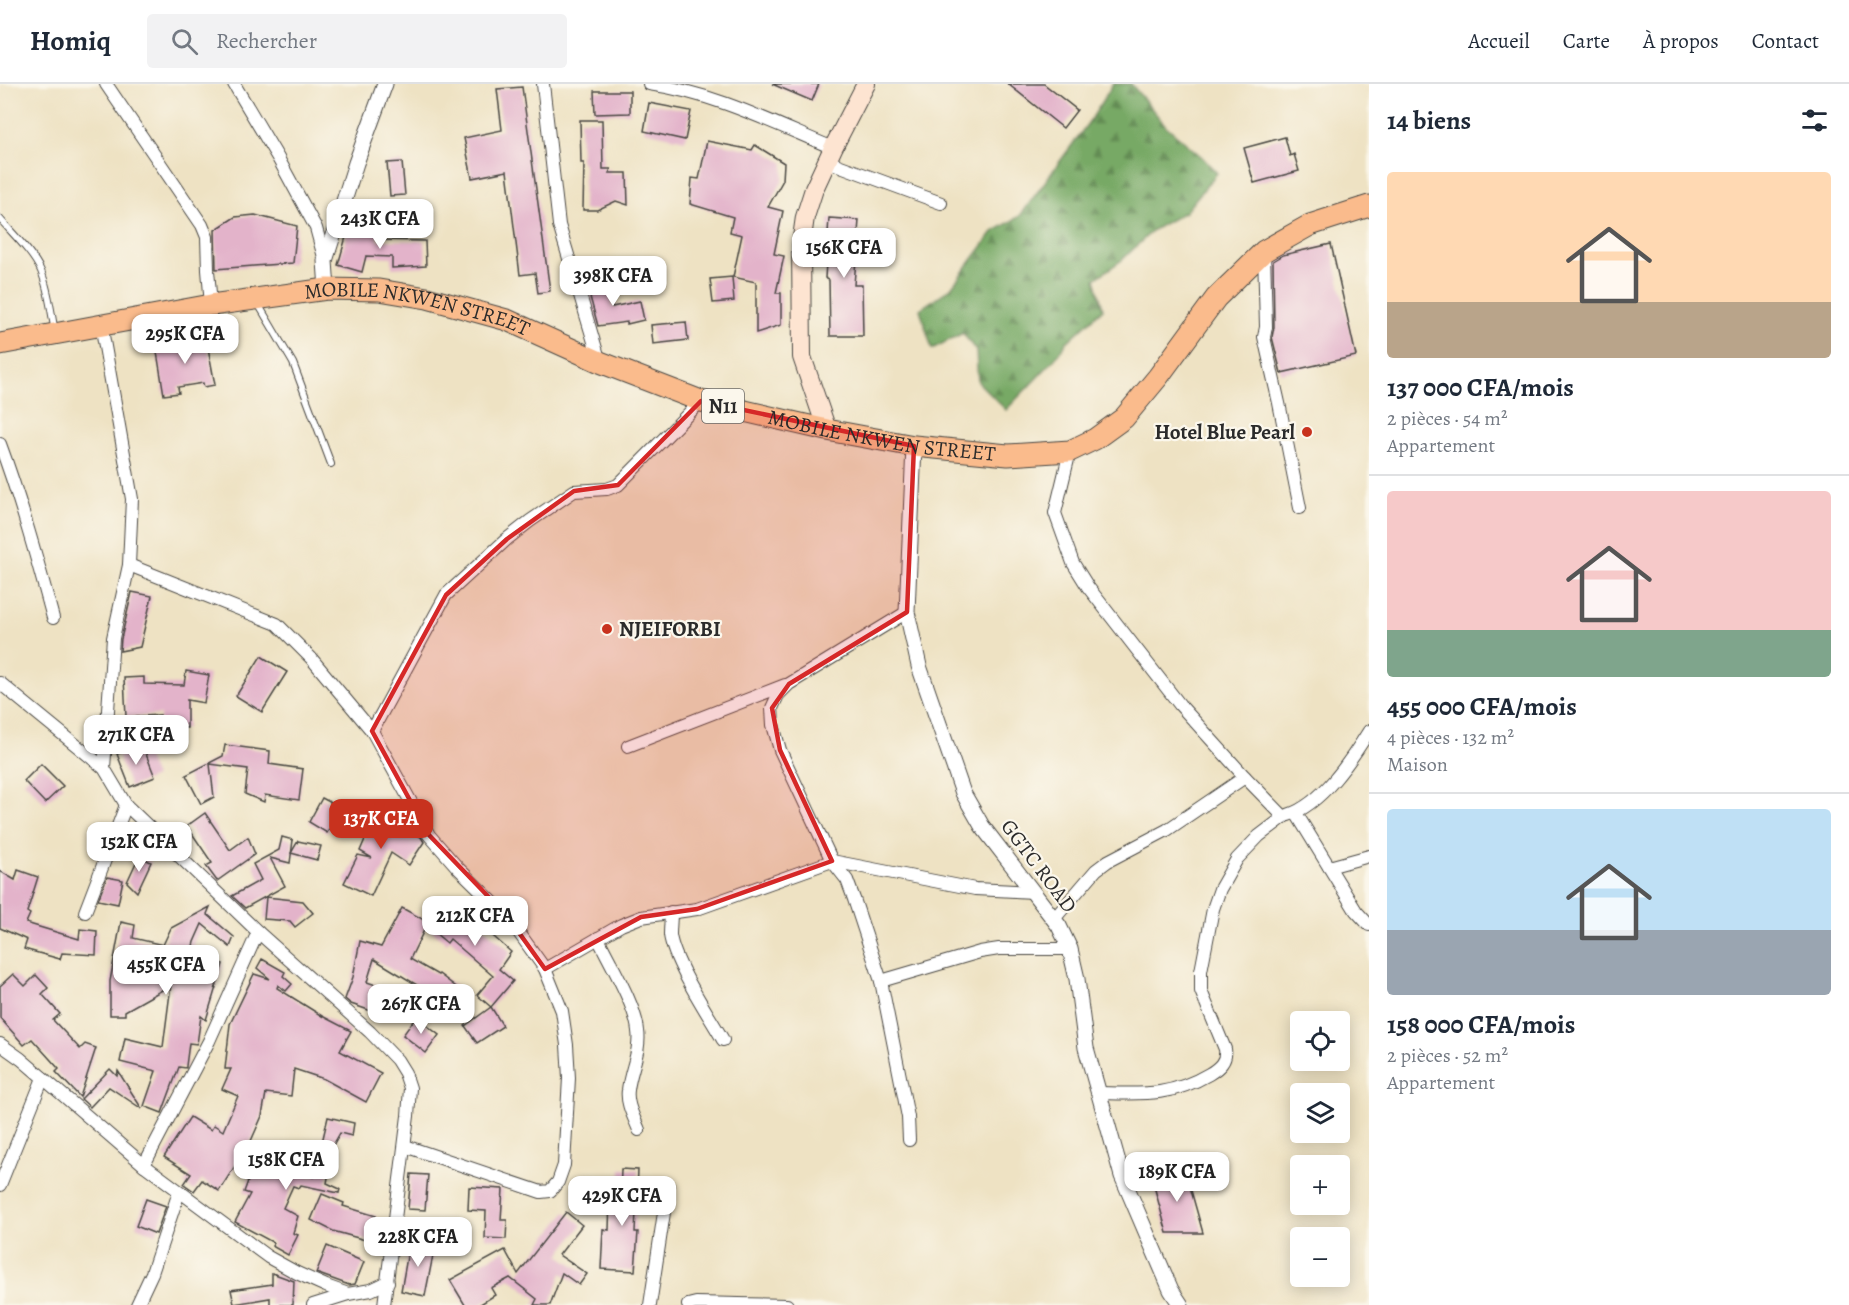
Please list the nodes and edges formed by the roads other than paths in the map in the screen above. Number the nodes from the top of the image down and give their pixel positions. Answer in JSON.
{"nodes":[{"id":1,"x":106,"y":84,"type":"edge"},
{"id":2,"x":234,"y":84,"type":"edge"},
{"id":3,"x":385,"y":84,"type":"edge"},
{"id":4,"x":543,"y":84,"type":"edge"},
{"id":5,"x":649,"y":84,"type":"edge"},
{"id":6,"x":866,"y":84,"type":"edge"},
{"id":7,"x":830,"y":154,"type":"junction"},
{"id":8,"x":940,"y":202,"type":"dead end"},
{"id":9,"x":1369,"y":206,"type":"edge"},
{"id":10,"x":0,"y":219,"type":"edge"},
{"id":11,"x":1264,"y":251,"type":"junction"},
{"id":12,"x":325,"y":261,"type":"junction"},
{"id":13,"x":327,"y":289,"type":"junction"},
{"id":14,"x":255,"y":299,"type":"junction"},
{"id":15,"x":212,"y":305,"type":"junction"},
{"id":16,"x":100,"y":324,"type":"junction"},
{"id":17,"x":55,"y":334,"type":"junction"},
{"id":18,"x":0,"y":344,"type":"edge"},
{"id":19,"x":600,"y":362,"type":"junction"},
{"id":20,"x":701,"y":401,"type":"junction"},
{"id":21,"x":827,"y":430,"type":"junction"},
{"id":22,"x":0,"y":444,"type":"edge"},
{"id":23,"x":914,"y":446,"type":"junction"},
{"id":24,"x":1070,"y":451,"type":"junction"},
{"id":25,"x":331,"y":464,"type":"dead end"},
{"id":26,"x":1300,"y":508,"type":"dead end"},
{"id":27,"x":129,"y":565,"type":"junction"},
{"id":28,"x":907,"y":612,"type":"junction"},
{"id":29,"x":53,"y":618,"type":"dead end"},
{"id":30,"x":0,"y":683,"type":"edge"},
{"id":31,"x":789,"y":684,"type":"junction"},
{"id":32,"x":372,"y":731,"type":"junction"},
{"id":33,"x":1369,"y":731,"type":"edge"},
{"id":34,"x":628,"y":746,"type":"dead end"},
{"id":35,"x":104,"y":768,"type":"junction"},
{"id":36,"x":1245,"y":777,"type":"junction"},
{"id":37,"x":126,"y":805,"type":"junction"},
{"id":38,"x":1290,"y":815,"type":"junction"},
{"id":39,"x":1369,"y":856,"type":"edge"},
{"id":40,"x":832,"y":861,"type":"junction"},
{"id":41,"x":1329,"y":867,"type":"junction"},
{"id":42,"x":1034,"y":892,"type":"junction"},
{"id":43,"x":86,"y":912,"type":"dead end"},
{"id":44,"x":671,"y":912,"type":"junction"},
{"id":45,"x":1054,"y":919,"type":"junction"},
{"id":46,"x":1369,"y":925,"type":"edge"},
{"id":47,"x":258,"y":932,"type":"junction"},
{"id":48,"x":598,"y":939,"type":"junction"},
{"id":49,"x":1070,"y":949,"type":"junction"},
{"id":50,"x":545,"y":969,"type":"junction"},
{"id":51,"x":881,"y":981,"type":"junction"},
{"id":52,"x":723,"y":1040,"type":"dead end"},
{"id":53,"x":0,"y":1044,"type":"edge"},
{"id":54,"x":43,"y":1078,"type":"junction"},
{"id":55,"x":1098,"y":1093,"type":"junction"},
{"id":56,"x":639,"y":1130,"type":"dead end"},
{"id":57,"x":909,"y":1140,"type":"dead end"},
{"id":58,"x":405,"y":1146,"type":"junction"},
{"id":59,"x":144,"y":1165,"type":"junction"},
{"id":60,"x":0,"y":1185,"type":"edge"},
{"id":61,"x":668,"y":1186,"type":"dead end"},
{"id":62,"x":179,"y":1192,"type":"junction"},
{"id":63,"x":388,"y":1282,"type":"junction"},
{"id":64,"x":348,"y":1293,"type":"junction"},
{"id":65,"x":137,"y":1305,"type":"edge"},
{"id":66,"x":312,"y":1305,"type":"edge"},
{"id":67,"x":384,"y":1305,"type":"edge"},
{"id":68,"x":650,"y":1305,"type":"edge"},
{"id":69,"x":688,"y":1305,"type":"edge"},
{"id":70,"x":787,"y":1305,"type":"edge"},
{"id":71,"x":1180,"y":1305,"type":"edge"}],
"edges":[{"from":1,"to":15,"type":"street"},
{"from":2,"to":12,"type":"street"},
{"from":3,"to":12,"type":"street"},
{"from":4,"to":19,"type":"street"},
{"from":5,"to":7,"type":"street"},
{"from":6,"to":7,"type":"main road"},
{"from":7,"to":8,"type":"street"},
{"from":7,"to":21,"type":"main road"},
{"from":9,"to":11,"type":"highway","name":"MOBILE NKWEN STREET","number":"N11"},
{"from":10,"to":17,"type":"lane"},
{"from":11,"to":24,"type":"highway","name":"MOBILE NKWEN STREET","number":"N11"},
{"from":11,"to":26,"type":"street"},
{"from":12,"to":13,"type":"street"},
{"from":13,"to":14,"type":"highway","name":"MOBILE NKWEN STREET","number":"N11"},
{"from":13,"to":19,"type":"highway","name":"MOBILE NKWEN STREET","number":"N11"},
{"from":14,"to":15,"type":"highway","name":"MOBILE NKWEN STREET","number":"N11"},
{"from":14,"to":25,"type":"lane"},
{"from":15,"to":16,"type":"highway","name":"MOBILE NKWEN STREET","number":"N11"},
{"from":16,"to":17,"type":"highway","name":"MOBILE NKWEN STREET","number":"N11"},
{"from":16,"to":27,"type":"street"},
{"from":17,"to":18,"type":"highway","name":"MOBILE NKWEN STREET","number":"N11"},
{"from":19,"to":20,"type":"highway","name":"MOBILE NKWEN STREET","number":"N11"},
{"from":20,"to":21,"type":"highway","name":"MOBILE NKWEN STREET","number":"N11"},
{"from":20,"to":32,"type":"street"},
{"from":21,"to":23,"type":"highway","name":"MOBILE NKWEN STREET","number":"N11"},
{"from":22,"to":29,"type":"street"},
{"from":23,"to":24,"type":"highway","name":"MOBILE NKWEN STREET","number":"N11"},
{"from":23,"to":28,"type":"street","name":"GGTC ROAD"},
{"from":24,"to":36,"type":"street"},
{"from":27,"to":32,"type":"street"},
{"from":27,"to":35,"type":"street"},
{"from":28,"to":31,"type":"street"},
{"from":28,"to":42,"type":"street","name":"GGTC ROAD"},
{"from":30,"to":35,"type":"street"},
{"from":31,"to":34,"type":"street"},
{"from":31,"to":40,"type":"street"},
{"from":32,"to":50,"type":"street"},
{"from":33,"to":38,"type":"street"},
{"from":35,"to":37,"type":"street"},
{"from":36,"to":38,"type":"street"},
{"from":36,"to":45,"type":"street"},
{"from":37,"to":43,"type":"street"},
{"from":37,"to":47,"type":"street"},
{"from":38,"to":41,"type":"street"},
{"from":38,"to":55,"type":"street"},
{"from":39,"to":41,"type":"street"},
{"from":40,"to":42,"type":"street"},
{"from":40,"to":44,"type":"street"},
{"from":40,"to":51,"type":"street"},
{"from":41,"to":46,"type":"street"},
{"from":42,"to":45,"type":"street","name":"GGTC ROAD"},
{"from":44,"to":48,"type":"street"},
{"from":44,"to":52,"type":"street"},
{"from":45,"to":49,"type":"street","name":"GGTC ROAD"},
{"from":47,"to":58,"type":"street"},
{"from":47,"to":59,"type":"street"},
{"from":48,"to":50,"type":"street"},
{"from":48,"to":56,"type":"street"},
{"from":49,"to":51,"type":"street"},
{"from":49,"to":55,"type":"street","name":"GGTC ROAD"},
{"from":50,"to":58,"type":"street"},
{"from":51,"to":57,"type":"street"},
{"from":53,"to":54,"type":"street"},
{"from":54,"to":59,"type":"street"},
{"from":54,"to":60,"type":"street"},
{"from":55,"to":71,"type":"street","name":"GGTC ROAD"},
{"from":58,"to":63,"type":"street"},
{"from":59,"to":62,"type":"street"},
{"from":61,"to":68,"type":"street"},
{"from":62,"to":64,"type":"street"},
{"from":62,"to":65,"type":"street"},
{"from":63,"to":64,"type":"street"},
{"from":63,"to":67,"type":"street"},
{"from":64,"to":66,"type":"street"},
{"from":69,"to":70,"type":"street"}]}
